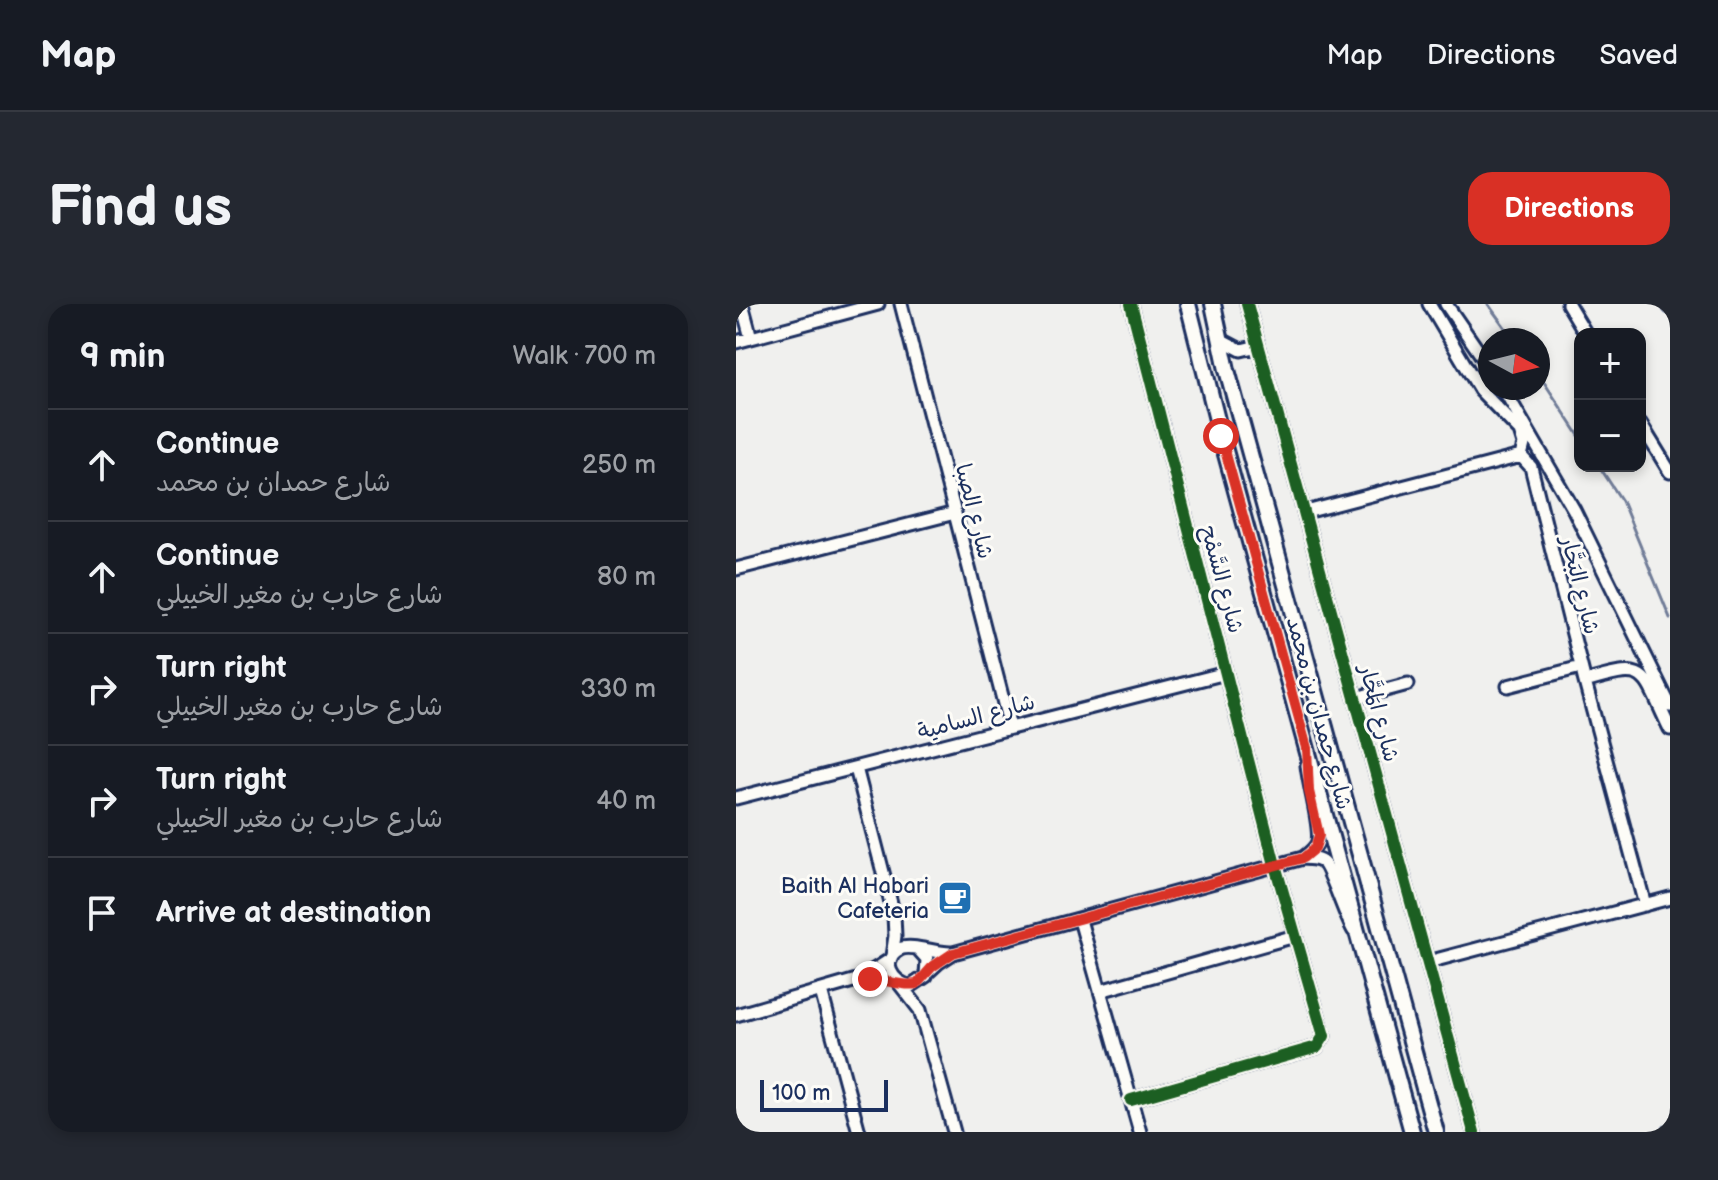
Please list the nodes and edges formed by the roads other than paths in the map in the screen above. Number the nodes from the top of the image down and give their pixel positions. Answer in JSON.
{"nodes":[{"id":1,"x":742,"y":304,"type":"edge"},
{"id":2,"x":878,"y":304,"type":"edge"},
{"id":3,"x":901,"y":304,"type":"edge"},
{"id":4,"x":1131,"y":304,"type":"edge"},
{"id":5,"x":1188,"y":304,"type":"edge"},
{"id":6,"x":1213,"y":304,"type":"edge"},
{"id":7,"x":1247,"y":304,"type":"edge"},
{"id":8,"x":1429,"y":304,"type":"edge"},
{"id":9,"x":1446,"y":304,"type":"edge"},
{"id":10,"x":1568,"y":304,"type":"edge"},
{"id":11,"x":1582,"y":328,"type":"edge"},
{"id":12,"x":751,"y":338,"type":"junction"},
{"id":13,"x":1220,"y":339,"type":"junction"},
{"id":14,"x":736,"y":342,"type":"edge"},
{"id":15,"x":1258,"y":346,"type":"junction"},
{"id":16,"x":1241,"y":350,"type":"junction"},
{"id":17,"x":1478,"y":351,"type":"edge"},
{"id":18,"x":1227,"y":370,"type":"junction"},
{"id":19,"x":1510,"y":400,"type":"edge"},
{"id":20,"x":1646,"y":433,"type":"edge"},
{"id":21,"x":1521,"y":456,"type":"junction"},
{"id":22,"x":1670,"y":472,"type":"edge"},
{"id":23,"x":1306,"y":512,"type":"junction"},
{"id":24,"x":955,"y":513,"type":"junction"},
{"id":25,"x":736,"y":569,"type":"edge"},
{"id":26,"x":1581,"y":667,"type":"junction"},
{"id":27,"x":1226,"y":673,"type":"junction"},
{"id":28,"x":1585,"y":682,"type":"junction"},
{"id":29,"x":1408,"y":684,"type":"dead end"},
{"id":30,"x":1508,"y":686,"type":"dead end"},
{"id":31,"x":1356,"y":698,"type":"junction"},
{"id":32,"x":1670,"y":706,"type":"edge"},
{"id":33,"x":1010,"y":727,"type":"junction"},
{"id":34,"x":1670,"y":729,"type":"edge"},
{"id":35,"x":1307,"y":748,"type":"junction"},
{"id":36,"x":856,"y":768,"type":"junction"},
{"id":37,"x":736,"y":798,"type":"edge"},
{"id":38,"x":1303,"y":858,"type":"junction"},
{"id":39,"x":1275,"y":865,"type":"junction"},
{"id":40,"x":1670,"y":898,"type":"edge"},
{"id":41,"x":1645,"y":905,"type":"junction"},
{"id":42,"x":894,"y":915,"type":"junction"},
{"id":43,"x":1080,"y":920,"type":"junction"},
{"id":44,"x":1295,"y":936,"type":"junction"},
{"id":45,"x":1359,"y":938,"type":"junction"},
{"id":46,"x":916,"y":948,"type":"junction"},
{"id":47,"x":953,"y":953,"type":"junction"},
{"id":48,"x":892,"y":958,"type":"junction"},
{"id":49,"x":1428,"y":962,"type":"junction"},
{"id":50,"x":926,"y":974,"type":"junction"},
{"id":51,"x":860,"y":979,"type":"junction"},
{"id":52,"x":898,"y":982,"type":"junction"},
{"id":53,"x":821,"y":991,"type":"junction"},
{"id":54,"x":1100,"y":991,"type":"junction"},
{"id":55,"x":920,"y":1010,"type":"junction"},
{"id":56,"x":736,"y":1015,"type":"edge"},
{"id":57,"x":1131,"y":1100,"type":"junction"},
{"id":58,"x":859,"y":1132,"type":"edge"},
{"id":59,"x":954,"y":1132,"type":"edge"},
{"id":60,"x":1140,"y":1132,"type":"edge"},
{"id":61,"x":1412,"y":1132,"type":"edge"},
{"id":62,"x":1436,"y":1132,"type":"edge"},
{"id":63,"x":1474,"y":1132,"type":"edge"}],
"edges":[{"from":1,"to":12,"type":"street"},
{"from":2,"to":12,"type":"street"},
{"from":3,"to":24,"type":"street","name":"شارع الصبا"},
{"from":4,"to":27,"type":"street","name":"شارع السَّمْح"},
{"from":5,"to":35,"type":"main road","name":"شارع حمدان بن محمد"},
{"from":6,"to":13,"type":"main road","name":"شارع حمدان بن محمد"},
{"from":7,"to":15,"type":"street","name":"شارع المَحَّار"},
{"from":8,"to":21,"type":"street","name":"شارع البَحَّار"},
{"from":9,"to":17,"type":"street"},
{"from":10,"to":11,"type":"street"},
{"from":12,"to":14,"type":"street"},
{"from":13,"to":16,"type":"street"},
{"from":13,"to":18,"type":"main road","name":"شارع حمدان بن محمد"},
{"from":15,"to":16,"type":"street"},
{"from":15,"to":23,"type":"street","name":"شارع المَحَّار"},
{"from":16,"to":18,"type":"street"},
{"from":18,"to":62,"type":"main road","name":"شارع حمدان بن محمد"},
{"from":19,"to":32,"type":"street"},
{"from":20,"to":22,"type":"street"},
{"from":21,"to":23,"type":"street"},
{"from":21,"to":26,"type":"street","name":"شارع البَحَّار"},
{"from":23,"to":31,"type":"street","name":"شارع المَحَّار"},
{"from":24,"to":25,"type":"street"},
{"from":24,"to":33,"type":"street","name":"شارع الصبا"},
{"from":26,"to":28,"type":"street","name":"شارع البَحَّار"},
{"from":26,"to":30,"type":"street"},
{"from":27,"to":33,"type":"street","name":"شارع السامية"},
{"from":27,"to":39,"type":"street","name":"شارع السَّمْح"},
{"from":28,"to":34,"type":"street"},
{"from":28,"to":41,"type":"street","name":"شارع البَحَّار"},
{"from":29,"to":31,"type":"street"},
{"from":31,"to":49,"type":"street","name":"شارع المَحَّار"},
{"from":33,"to":36,"type":"street","name":"شارع السامية"},
{"from":35,"to":38,"type":"street"},
{"from":35,"to":45,"type":"main road","name":"شارع حمدان بن محمد"},
{"from":36,"to":37,"type":"street","name":"شارع السامية"},
{"from":36,"to":42,"type":"street"},
{"from":38,"to":39,"type":"street"},
{"from":38,"to":45,"type":"street"},
{"from":39,"to":43,"type":"street"},
{"from":39,"to":44,"type":"street","name":"شارع السَّمْح"},
{"from":40,"to":41,"type":"street"},
{"from":41,"to":49,"type":"street"},
{"from":42,"to":46,"type":"street"},
{"from":42,"to":48,"type":"street"},
{"from":43,"to":47,"type":"street"},
{"from":43,"to":54,"type":"street"},
{"from":44,"to":54,"type":"street"},
{"from":44,"to":57,"type":"street","name":"شارع السَّمْح"},
{"from":45,"to":61,"type":"main road","name":"شارع حمدان بن محمد"},
{"from":46,"to":47,"type":"street"},
{"from":46,"to":48,"type":"street"},
{"from":46,"to":50,"type":"street"},
{"from":47,"to":50,"type":"street"},
{"from":48,"to":51,"type":"street"},
{"from":48,"to":52,"type":"street"},
{"from":49,"to":63,"type":"street","name":"شارع المَحَّار"},
{"from":50,"to":52,"type":"street"},
{"from":50,"to":55,"type":"street"},
{"from":51,"to":52,"type":"street"},
{"from":51,"to":53,"type":"street"},
{"from":52,"to":55,"type":"street"},
{"from":53,"to":56,"type":"street"},
{"from":53,"to":58,"type":"street"},
{"from":54,"to":57,"type":"street"},
{"from":55,"to":59,"type":"street"},
{"from":57,"to":60,"type":"street"}]}
